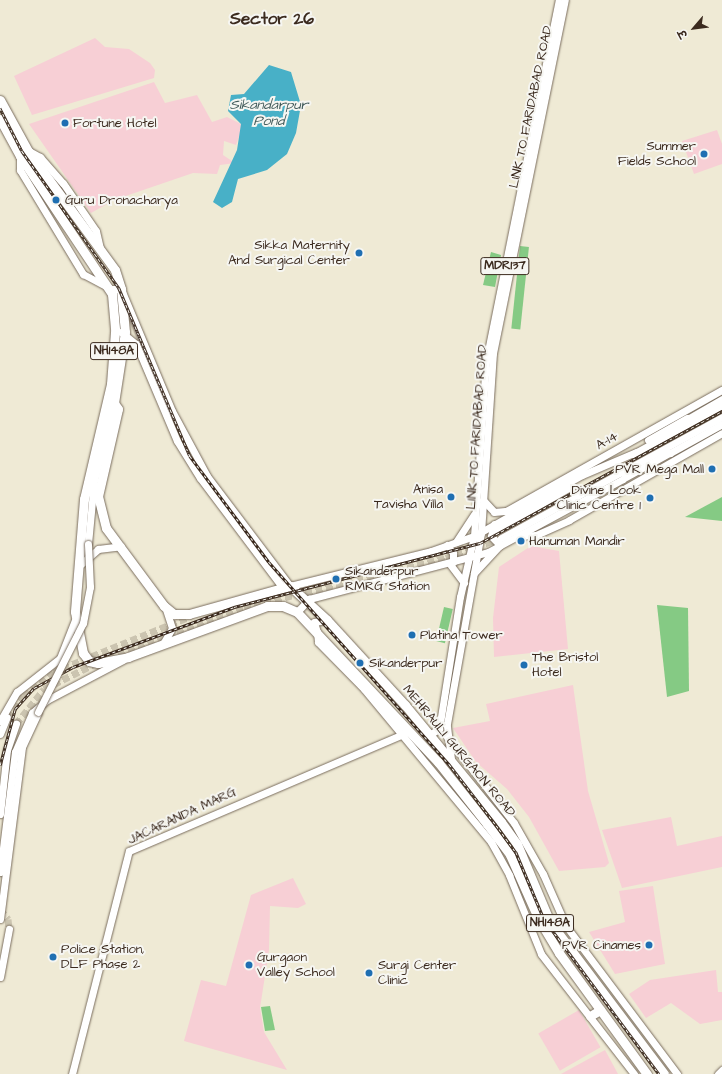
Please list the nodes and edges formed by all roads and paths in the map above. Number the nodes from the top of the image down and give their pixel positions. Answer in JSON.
{"nodes":[{"id":1,"x":559,"y":0,"type":"edge"},
{"id":2,"x":565,"y":0,"type":"edge"},
{"id":3,"x":0,"y":100,"type":"edge"},
{"id":4,"x":0,"y":119,"type":"edge"},
{"id":5,"x":20,"y":156,"type":"junction"},
{"id":6,"x":111,"y":289,"type":"junction"},
{"id":7,"x":121,"y":289,"type":"junction"},
{"id":8,"x":140,"y":330,"type":"junction"},
{"id":9,"x":115,"y":332,"type":"junction"},
{"id":10,"x":128,"y":335,"type":"junction"},
{"id":11,"x":722,"y":390,"type":"edge"},
{"id":12,"x":722,"y":399,"type":"edge"},
{"id":13,"x":114,"y":403,"type":"junction"},
{"id":14,"x":722,"y":405,"type":"edge"},
{"id":15,"x":170,"y":415,"type":"junction"},
{"id":16,"x":722,"y":417,"type":"edge"},
{"id":17,"x":687,"y":418,"type":"junction"},
{"id":18,"x":722,"y":424,"type":"edge"},
{"id":19,"x":674,"y":431,"type":"junction"},
{"id":20,"x":722,"y":433,"type":"edge"},
{"id":21,"x":636,"y":452,"type":"junction"},
{"id":22,"x":660,"y":452,"type":"junction"},
{"id":23,"x":670,"y":453,"type":"junction"},
{"id":24,"x":617,"y":458,"type":"junction"},
{"id":25,"x":632,"y":467,"type":"junction"},
{"id":26,"x":581,"y":473,"type":"junction"},
{"id":27,"x":623,"y":479,"type":"junction"},
{"id":28,"x":483,"y":500,"type":"junction"},
{"id":29,"x":477,"y":508,"type":"junction"},
{"id":30,"x":519,"y":510,"type":"junction"},
{"id":31,"x":503,"y":512,"type":"junction"},
{"id":32,"x":495,"y":527,"type":"junction"},
{"id":33,"x":477,"y":534,"type":"junction"},
{"id":34,"x":516,"y":536,"type":"junction"},
{"id":35,"x":501,"y":538,"type":"tunnel mouth"},
{"id":36,"x":456,"y":542,"type":"junction"},
{"id":37,"x":447,"y":545,"type":"junction"},
{"id":38,"x":500,"y":545,"type":"junction"},
{"id":39,"x":121,"y":546,"type":"junction"},
{"id":40,"x":476,"y":556,"type":"junction"},
{"id":41,"x":467,"y":558,"type":"junction"},
{"id":42,"x":451,"y":563,"type":"junction"},
{"id":43,"x":81,"y":564,"type":"junction"},
{"id":44,"x":473,"y":574,"type":"junction"},
{"id":45,"x":464,"y":583,"type":"junction"},
{"id":46,"x":286,"y":587,"type":"junction"},
{"id":47,"x":305,"y":603,"type":"junction"},
{"id":48,"x":164,"y":606,"type":"junction"},
{"id":49,"x":75,"y":612,"type":"junction"},
{"id":50,"x":297,"y":612,"type":"junction"},
{"id":51,"x":327,"y":620,"type":"junction"},
{"id":52,"x":317,"y":632,"type":"junction"},
{"id":53,"x":164,"y":642,"type":"junction"},
{"id":54,"x":128,"y":657,"type":"junction"},
{"id":55,"x":7,"y":717,"type":"tunnel mouth"},
{"id":56,"x":0,"y":721,"type":"edge"},
{"id":57,"x":16,"y":724,"type":"tunnel mouth"},
{"id":58,"x":403,"y":730,"type":"junction"},
{"id":59,"x":0,"y":734,"type":"edge"},
{"id":60,"x":429,"y":735,"type":"junction"},
{"id":61,"x":447,"y":737,"type":"junction"},
{"id":62,"x":453,"y":763,"type":"junction"},
{"id":63,"x":0,"y":814,"type":"edge"},
{"id":64,"x":0,"y":872,"type":"edge"},
{"id":65,"x":0,"y":919,"type":"edge"},
{"id":66,"x":9,"y":929,"type":"tunnel mouth"},
{"id":67,"x":0,"y":977,"type":"edge"},
{"id":68,"x":600,"y":1010,"type":"junction"},
{"id":69,"x":590,"y":1016,"type":"junction"},
{"id":70,"x":634,"y":1037,"type":"junction"},
{"id":71,"x":625,"y":1043,"type":"junction"},
{"id":72,"x":722,"y":1070,"type":"edge"},
{"id":73,"x":72,"y":1074,"type":"edge"},
{"id":74,"x":634,"y":1074,"type":"edge"},
{"id":75,"x":648,"y":1074,"type":"edge"},
{"id":76,"x":664,"y":1074,"type":"edge"},
{"id":77,"x":677,"y":1074,"type":"edge"},
{"id":78,"x":718,"y":1074,"type":"edge"}],
"edges":[{"from":1,"to":29,"type":"street","name":"LINK TO FARIDABAD ROAD","number":"MDR137"},
{"from":2,"to":28,"type":"street","name":"LINK TO FARIDABAD ROAD","number":"MDR137"},
{"from":3,"to":7,"type":"highway","number":"NH148A"},
{"from":4,"to":5,"type":"highway","name":"MEHRAULI GURGAON ROAD","number":"NH148A"},
{"from":5,"to":6,"type":"highway","name":"MEHRAULI GURGAON ROAD","number":"NH148A"},
{"from":5,"to":6,"type":"street"},
{"from":6,"to":7,"type":"street"},
{"from":6,"to":9,"type":"highway","name":"MEHRAULI GURGAON ROAD","number":"NH148A"},
{"from":7,"to":8,"type":"street"},
{"from":7,"to":10,"type":"highway","number":"NH148A"},
{"from":8,"to":10,"type":"street"},
{"from":8,"to":15,"type":"street"},
{"from":9,"to":10,"type":"street"},
{"from":9,"to":43,"type":"highway","name":"MEHRAULI GURGAON ROAD","number":"NH148A"},
{"from":10,"to":13,"type":"highway","number":"NH148A"},
{"from":10,"to":15,"type":"street"},
{"from":11,"to":26,"type":"street","name":"A-14"},
{"from":12,"to":17,"type":"street"},
{"from":13,"to":39,"type":"highway","number":"NH148A"},
{"from":13,"to":65,"type":"street","bridge":true},
{"from":14,"to":19,"type":"street"},
{"from":15,"to":46,"type":"street"},
{"from":16,"to":22,"type":"street"},
{"from":17,"to":19,"type":"street"},
{"from":17,"to":24,"type":"street"},
{"from":18,"to":23,"type":"street"},
{"from":19,"to":21,"type":"street"},
{"from":20,"to":34,"type":"street"},
{"from":21,"to":24,"type":"street"},
{"from":21,"to":32,"type":"street"},
{"from":22,"to":23,"type":"street"},
{"from":22,"to":25,"type":"street"},
{"from":23,"to":27,"type":"street"},
{"from":24,"to":26,"type":"street"},
{"from":25,"to":27,"type":"street"},
{"from":25,"to":35,"type":"street"},
{"from":26,"to":30,"type":"street"},
{"from":26,"to":31,"type":"street","name":"A-14"},
{"from":27,"to":34,"type":"street"},
{"from":28,"to":31,"type":"street"},
{"from":28,"to":33,"type":"street","name":"LINK TO FARIDABAD ROAD","number":"MDR137"},
{"from":29,"to":33,"type":"street","name":"LINK TO FARIDABAD ROAD","number":"MDR137"},
{"from":29,"to":36,"type":"street"},
{"from":30,"to":31,"type":"street"},
{"from":30,"to":32,"type":"street"},
{"from":32,"to":33,"type":"street"},
{"from":32,"to":38,"type":"street"},
{"from":33,"to":36,"type":"street"},
{"from":33,"to":40,"type":"street","name":"LINK TO FARIDABAD ROAD","number":"MDR137"},
{"from":33,"to":41,"type":"street","name":"LINK TO FARIDABAD ROAD","number":"MDR137"},
{"from":34,"to":38,"type":"street"},
{"from":36,"to":37,"type":"street"},
{"from":37,"to":42,"type":"street"},
{"from":37,"to":46,"type":"street"},
{"from":38,"to":40,"type":"street"},
{"from":38,"to":44,"type":"street"},
{"from":39,"to":43,"type":"street"},
{"from":39,"to":48,"type":"highway","number":"NH148A"},
{"from":40,"to":41,"type":"street"},
{"from":40,"to":44,"type":"street","name":"LINK TO FARIDABAD ROAD"},
{"from":41,"to":42,"type":"street"},
{"from":41,"to":45,"type":"street","name":"LINK TO FARIDABAD ROAD"},
{"from":42,"to":45,"type":"street"},
{"from":42,"to":47,"type":"street"},
{"from":43,"to":49,"type":"highway","name":"MEHRAULI GURGAON ROAD","number":"NH148A"},
{"from":44,"to":61,"type":"street","name":"LINK TO FARIDABAD ROAD"},
{"from":45,"to":60,"type":"street","name":"LINK TO FARIDABAD ROAD"},
{"from":46,"to":47,"type":"highway","name":"MEHRAULI GURGAON ROAD","number":"NH148A"},
{"from":46,"to":48,"type":"highway","number":"NH148A"},
{"from":47,"to":50,"type":"street"},
{"from":47,"to":51,"type":"highway","name":"MEHRAULI GURGAON ROAD","number":"NH148A"},
{"from":48,"to":53,"type":"street"},
{"from":49,"to":54,"type":"highway","name":"MEHRAULI GURGAON ROAD","number":"NH148A"},
{"from":49,"to":56,"type":"street"},
{"from":50,"to":52,"type":"highway","name":"MEHRAULI GURGAON ROAD","number":"NH148A"},
{"from":50,"to":53,"type":"highway","name":"MEHRAULI GURGAON ROAD","number":"NH148A"},
{"from":51,"to":52,"type":"street"},
{"from":51,"to":60,"type":"highway","name":"MEHRAULI GURGAON ROAD","number":"NH148A"},
{"from":52,"to":58,"type":"highway","name":"MEHRAULI GURGAON ROAD","number":"NH148A"},
{"from":53,"to":54,"type":"highway","name":"MEHRAULI GURGAON ROAD","number":"NH148A"},
{"from":54,"to":64,"type":"street"},
{"from":55,"to":59,"type":"street"},
{"from":57,"to":63,"type":"street"},
{"from":58,"to":68,"type":"highway","name":"MEHRAULI GURGAON ROAD","number":"NH148A"},
{"from":58,"to":69,"type":"street"},
{"from":58,"to":73,"type":"street","name":"JACARANDA MARG"},
{"from":60,"to":62,"type":"highway","name":"MEHRAULI GURGAON ROAD","number":"NH148A"},
{"from":61,"to":62,"type":"street","name":"LINK TO FARIDABAD ROAD"},
{"from":61,"to":77,"type":"street"},
{"from":62,"to":70,"type":"highway","name":"MEHRAULI GURGAON ROAD","number":"NH148A"},
{"from":66,"to":67,"type":"street"},
{"from":68,"to":69,"type":"highway"},
{"from":68,"to":71,"type":"highway","name":"MEHRAULI GURGAON ROAD","number":"NH148A"},
{"from":69,"to":74,"type":"street"},
{"from":70,"to":71,"type":"highway"},
{"from":70,"to":76,"type":"highway","name":"MEHRAULI GURGAON ROAD","number":"NH148A"},
{"from":71,"to":75,"type":"highway","name":"MEHRAULI GURGAON ROAD","number":"NH148A"},
{"from":72,"to":78,"type":"street"}]}
